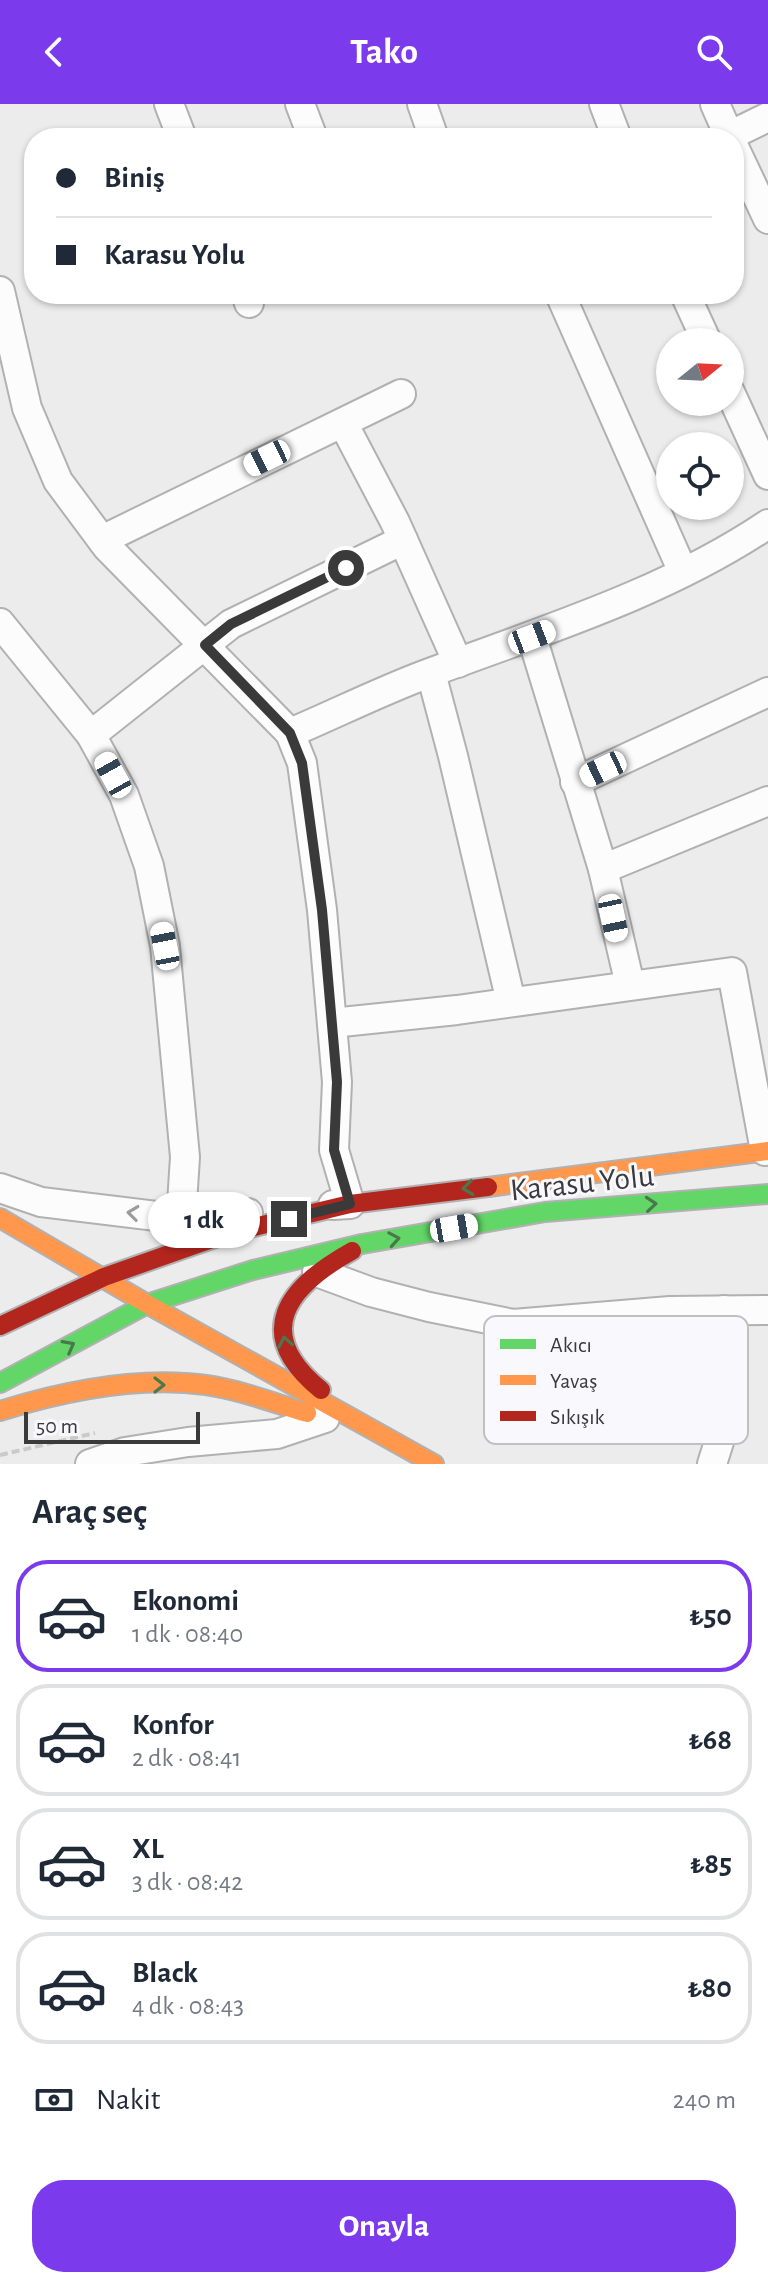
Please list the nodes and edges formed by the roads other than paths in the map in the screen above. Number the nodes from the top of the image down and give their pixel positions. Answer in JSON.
{"nodes":[{"id":1,"x":169,"y":104,"type":"edge"},
{"id":2,"x":300,"y":104,"type":"edge"},
{"id":3,"x":422,"y":104,"type":"edge"},
{"id":4,"x":604,"y":104,"type":"edge"},
{"id":5,"x":715,"y":104,"type":"edge"},
{"id":6,"x":768,"y":117,"type":"edge"},
{"id":7,"x":178,"y":128,"type":"edge"},
{"id":8,"x":309,"y":128,"type":"edge"},
{"id":9,"x":430,"y":128,"type":"edge"},
{"id":10,"x":613,"y":128,"type":"edge"},
{"id":11,"x":724,"y":128,"type":"edge"},
{"id":12,"x":744,"y":131,"type":"edge"},
{"id":13,"x":744,"y":170,"type":"edge"},
{"id":14,"x":768,"y":219,"type":"edge"},
{"id":15,"x":0,"y":291,"type":"edge"},
{"id":16,"x":564,"y":304,"type":"edge"},
{"id":17,"x":690,"y":304,"type":"edge"},
{"id":18,"x":701,"y":328,"type":"edge"},
{"id":19,"x":401,"y":394,"type":"dead end"},
{"id":20,"x":741,"y":416,"type":"edge"},
{"id":21,"x":343,"y":423,"type":"junction"},
{"id":22,"x":768,"y":475,"type":"edge"},
{"id":23,"x":768,"y":524,"type":"edge"},
{"id":24,"x":102,"y":540,"type":"junction"},
{"id":25,"x":403,"y":540,"type":"junction"},
{"id":26,"x":683,"y":572,"type":"junction"},
{"id":27,"x":0,"y":623,"type":"edge"},
{"id":28,"x":532,"y":637,"type":"junction"},
{"id":29,"x":205,"y":645,"type":"junction"},
{"id":30,"x":458,"y":663,"type":"junction"},
{"id":31,"x":431,"y":673,"type":"junction"},
{"id":32,"x":768,"y":692,"type":"edge"},
{"id":33,"x":290,"y":733,"type":"junction"},
{"id":34,"x":91,"y":735,"type":"junction"},
{"id":35,"x":575,"y":782,"type":"junction"},
{"id":36,"x":768,"y":801,"type":"edge"},
{"id":37,"x":603,"y":869,"type":"junction"},
{"id":38,"x":630,"y":985,"type":"junction"},
{"id":39,"x":511,"y":1002,"type":"junction"},
{"id":40,"x":332,"y":1023,"type":"junction"},
{"id":41,"x":766,"y":1151,"type":"edge"},
{"id":42,"x":0,"y":1188,"type":"edge"},
{"id":43,"x":768,"y":1194,"type":"edge"},
{"id":44,"x":350,"y":1204,"type":"junction"},
{"id":45,"x":0,"y":1218,"type":"edge"},
{"id":46,"x":181,"y":1219,"type":"junction"},
{"id":47,"x":362,"y":1244,"type":"junction"},
{"id":48,"x":317,"y":1272,"type":"junction"},
{"id":49,"x":104,"y":1277,"type":"junction"},
{"id":50,"x":147,"y":1304,"type":"junction"},
{"id":51,"x":724,"y":1310,"type":"junction"},
{"id":52,"x":768,"y":1310,"type":"edge"},
{"id":53,"x":610,"y":1316,"type":"edge"},
{"id":54,"x":724,"y":1316,"type":"edge"},
{"id":55,"x":484,"y":1318,"type":"edge"},
{"id":56,"x":0,"y":1326,"type":"edge"},
{"id":57,"x":0,"y":1383,"type":"edge"},
{"id":58,"x":0,"y":1411,"type":"edge"},
{"id":59,"x":325,"y":1418,"type":"junction"},
{"id":60,"x":377,"y":1434,"type":"junction"},
{"id":61,"x":718,"y":1444,"type":"edge"},
{"id":62,"x":127,"y":1458,"type":"edge"},
{"id":63,"x":90,"y":1464,"type":"edge"},
{"id":64,"x":434,"y":1464,"type":"edge"},
{"id":65,"x":712,"y":1464,"type":"edge"}],
"edges":[{"from":1,"to":7,"type":"street"},
{"from":2,"to":8,"type":"street"},
{"from":3,"to":9,"type":"street"},
{"from":4,"to":10,"type":"street"},
{"from":5,"to":11,"type":"street"},
{"from":6,"to":12,"type":"street"},
{"from":13,"to":14,"type":"street"},
{"from":15,"to":24,"type":"street"},
{"from":16,"to":26,"type":"street"},
{"from":17,"to":18,"type":"street"},
{"from":19,"to":21,"type":"street"},
{"from":20,"to":22,"type":"street"},
{"from":21,"to":24,"type":"street"},
{"from":21,"to":25,"type":"street"},
{"from":23,"to":26,"type":"street"},
{"from":24,"to":29,"type":"street"},
{"from":25,"to":29,"type":"street"},
{"from":25,"to":30,"type":"street"},
{"from":26,"to":28,"type":"street"},
{"from":27,"to":34,"type":"street"},
{"from":28,"to":30,"type":"street"},
{"from":28,"to":35,"type":"street"},
{"from":29,"to":33,"type":"street"},
{"from":29,"to":34,"type":"street"},
{"from":30,"to":31,"type":"street"},
{"from":31,"to":33,"type":"street"},
{"from":31,"to":39,"type":"street"},
{"from":32,"to":35,"type":"street"},
{"from":33,"to":40,"type":"street"},
{"from":34,"to":46,"type":"street"},
{"from":35,"to":37,"type":"street"},
{"from":36,"to":37,"type":"street"},
{"from":37,"to":38,"type":"street"},
{"from":38,"to":39,"type":"street"},
{"from":38,"to":41,"type":"street"},
{"from":39,"to":40,"type":"street"},
{"from":40,"to":44,"type":"street"},
{"from":41,"to":44,"type":"main road","name":"Karasu Yolu","one_way":true},
{"from":46,"to":42,"type":"street","one_way":true},
{"from":47,"to":43,"type":"main road","name":"Karasu Yolu","one_way":true},
{"from":44,"to":46,"type":"street"},
{"from":44,"to":49,"type":"main road","name":"Karasu Yolu"},
{"from":45,"to":49,"type":"main road"},
{"from":47,"to":48,"type":"main road"},
{"from":47,"to":50,"type":"main road","name":"Karasu Yolu"},
{"from":48,"to":55,"type":"street"},
{"from":60,"to":48,"type":"main road","one_way":true},
{"from":49,"to":50,"type":"main road"},
{"from":49,"to":56,"type":"main road","name":"Karasu Yolu"},
{"from":57,"to":50,"type":"main road","name":"Karasu Yolu","one_way":true},
{"from":50,"to":60,"type":"main road"},
{"from":51,"to":52,"type":"street"},
{"from":51,"to":53,"type":"street"},
{"from":51,"to":54,"type":"street"},
{"from":58,"to":59,"type":"main road","one_way":true},
{"from":59,"to":60,"type":"main road"},
{"from":59,"to":62,"type":"street"},
{"from":60,"to":64,"type":"main road"},
{"from":61,"to":65,"type":"street"},
{"from":62,"to":63,"type":"street"}]}
